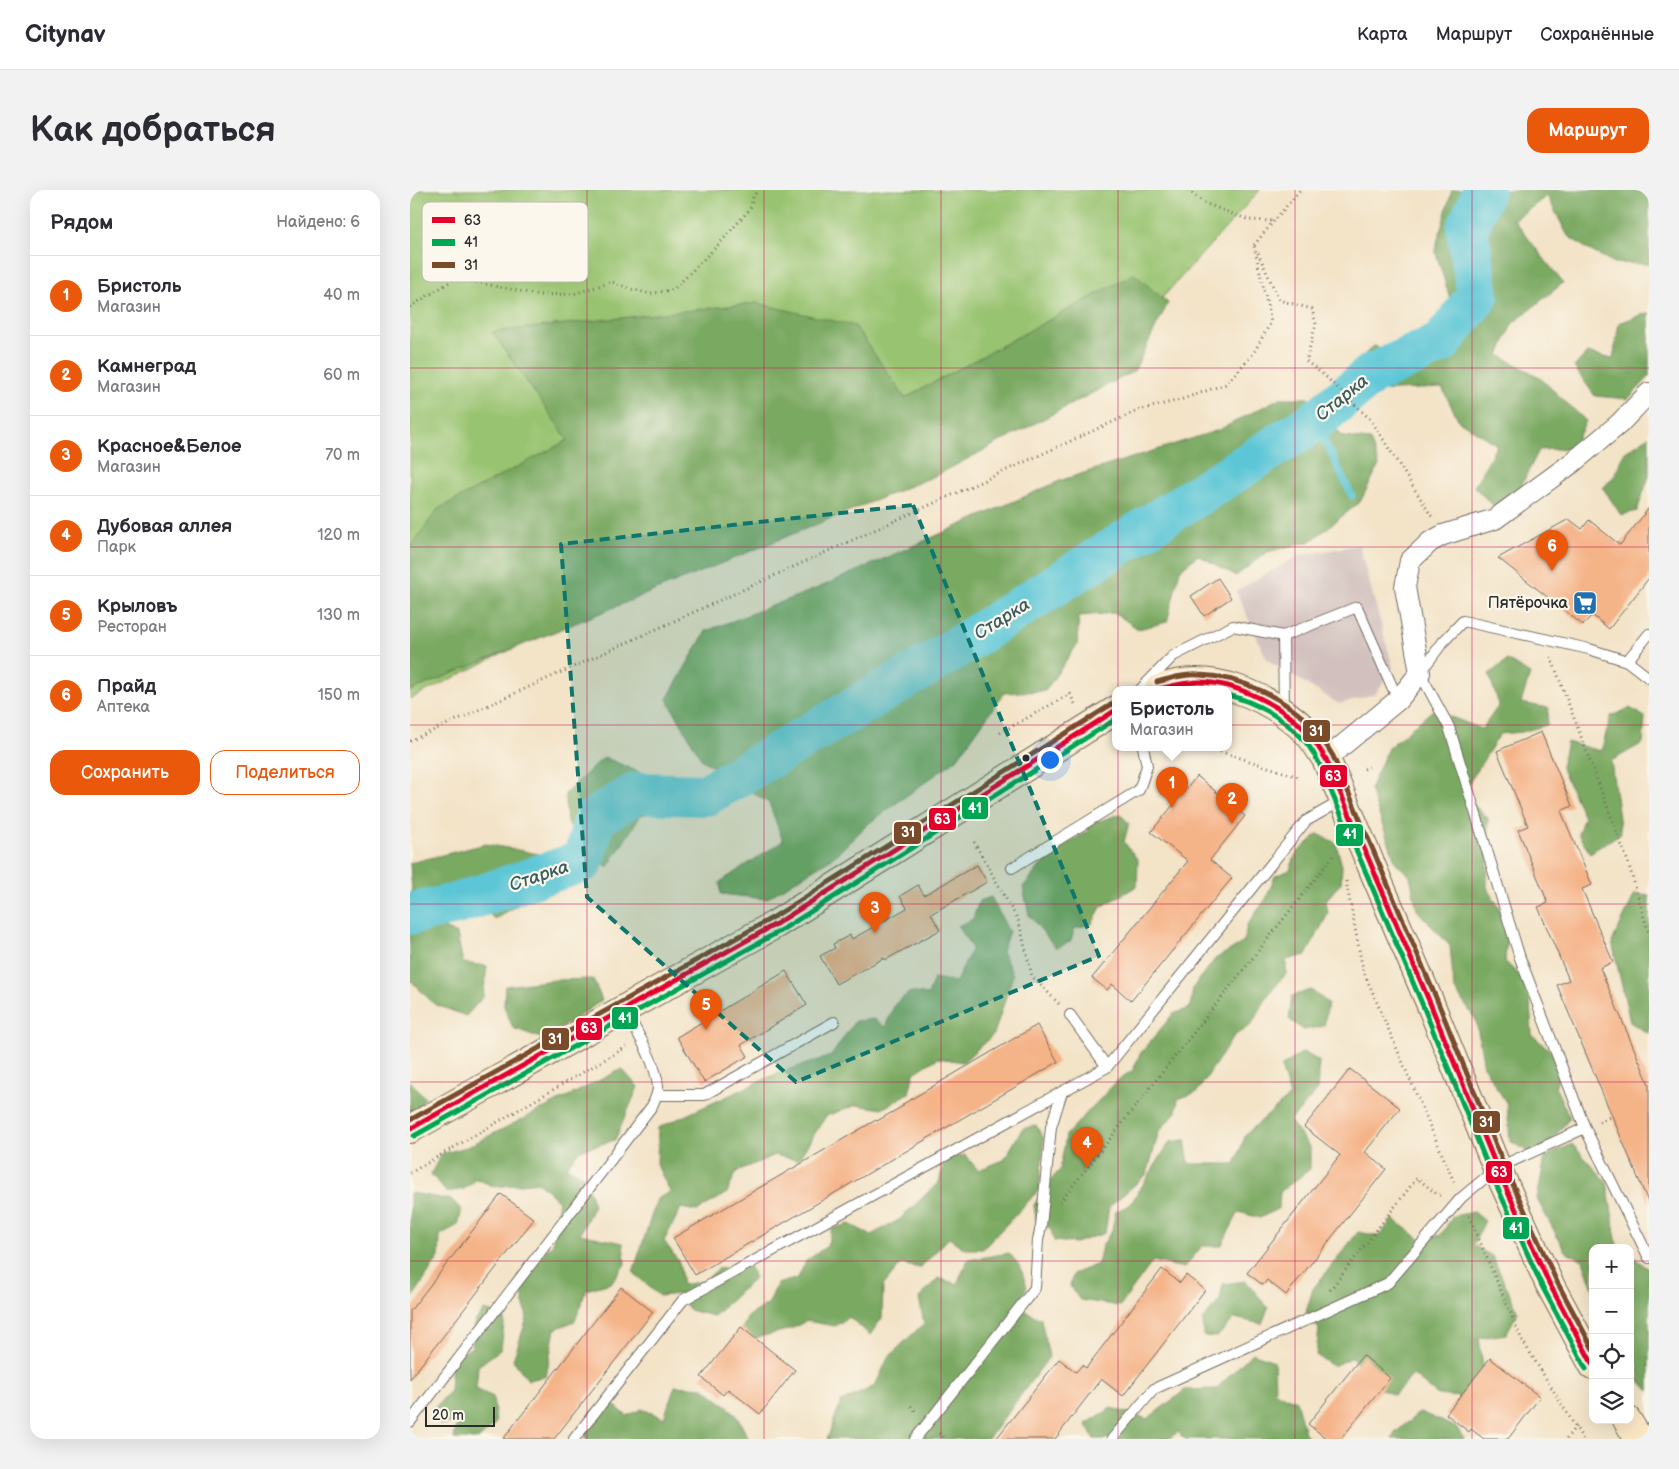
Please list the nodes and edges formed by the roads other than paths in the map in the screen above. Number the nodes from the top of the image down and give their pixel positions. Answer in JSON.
{"nodes":[{"id":1,"x":1649,"y":392,"type":"edge"},
{"id":2,"x":1649,"y":634,"type":"edge"},
{"id":3,"x":1283,"y":636,"type":"junction"},
{"id":4,"x":1627,"y":662,"type":"junction"},
{"id":5,"x":1420,"y":673,"type":"junction"},
{"id":6,"x":1649,"y":678,"type":"edge"},
{"id":7,"x":1145,"y":686,"type":"edge"},
{"id":8,"x":1173,"y":686,"type":"edge"},
{"id":9,"x":1229,"y":686,"type":"edge"},
{"id":10,"x":1232,"y":687,"type":"edge"},
{"id":11,"x":1398,"y":700,"type":"junction"},
{"id":12,"x":1112,"y":713,"type":"edge"},
{"id":13,"x":1284,"y":713,"type":"junction"},
{"id":14,"x":1144,"y":751,"type":"edge"},
{"id":15,"x":1326,"y":759,"type":"junction"},
{"id":16,"x":1344,"y":800,"type":"junction"},
{"id":17,"x":1012,"y":868,"type":"dead end"},
{"id":18,"x":624,"y":1009,"type":"junction"},
{"id":19,"x":1070,"y":1015,"type":"road end"},
{"id":20,"x":834,"y":1022,"type":"dead end"},
{"id":21,"x":1107,"y":1067,"type":"junction"},
{"id":22,"x":1062,"y":1092,"type":"junction"},
{"id":23,"x":657,"y":1096,"type":"junction"},
{"id":24,"x":1585,"y":1128,"type":"junction"},
{"id":25,"x":410,"y":1129,"type":"edge"},
{"id":26,"x":1497,"y":1168,"type":"junction"},
{"id":27,"x":1649,"y":1258,"type":"edge"},
{"id":28,"x":1589,"y":1358,"type":"edge"},
{"id":29,"x":410,"y":1422,"type":"edge"},
{"id":30,"x":1630,"y":1424,"type":"edge"},
{"id":31,"x":574,"y":1439,"type":"edge"},
{"id":32,"x":915,"y":1439,"type":"edge"},
{"id":33,"x":1112,"y":1439,"type":"edge"},
{"id":34,"x":1639,"y":1439,"type":"edge"}],
"edges":[{"from":1,"to":5,"type":"street"},
{"from":2,"to":4,"type":"lane"},
{"from":3,"to":7,"type":"lane"},
{"from":3,"to":11,"type":"lane"},
{"from":3,"to":13,"type":"lane"},
{"from":4,"to":5,"type":"lane"},
{"from":4,"to":6,"type":"lane"},
{"from":5,"to":11,"type":"street"},
{"from":5,"to":24,"type":"lane"},
{"from":8,"to":9,"type":"street"},
{"from":10,"to":13,"type":"street"},
{"from":11,"to":15,"type":"street"},
{"from":12,"to":18,"type":"street"},
{"from":13,"to":15,"type":"street"},
{"from":14,"to":17,"type":"lane"},
{"from":15,"to":16,"type":"street"},
{"from":16,"to":21,"type":"lane"},
{"from":16,"to":26,"type":"street"},
{"from":18,"to":23,"type":"lane"},
{"from":18,"to":25,"type":"street"},
{"from":19,"to":21,"type":"lane"},
{"from":20,"to":23,"type":"lane"},
{"from":21,"to":22,"type":"lane"},
{"from":22,"to":31,"type":"lane"},
{"from":22,"to":32,"type":"lane"},
{"from":23,"to":29,"type":"lane"},
{"from":24,"to":26,"type":"lane"},
{"from":24,"to":27,"type":"lane"},
{"from":26,"to":28,"type":"street"},
{"from":26,"to":33,"type":"lane"},
{"from":30,"to":34,"type":"street"}]}
